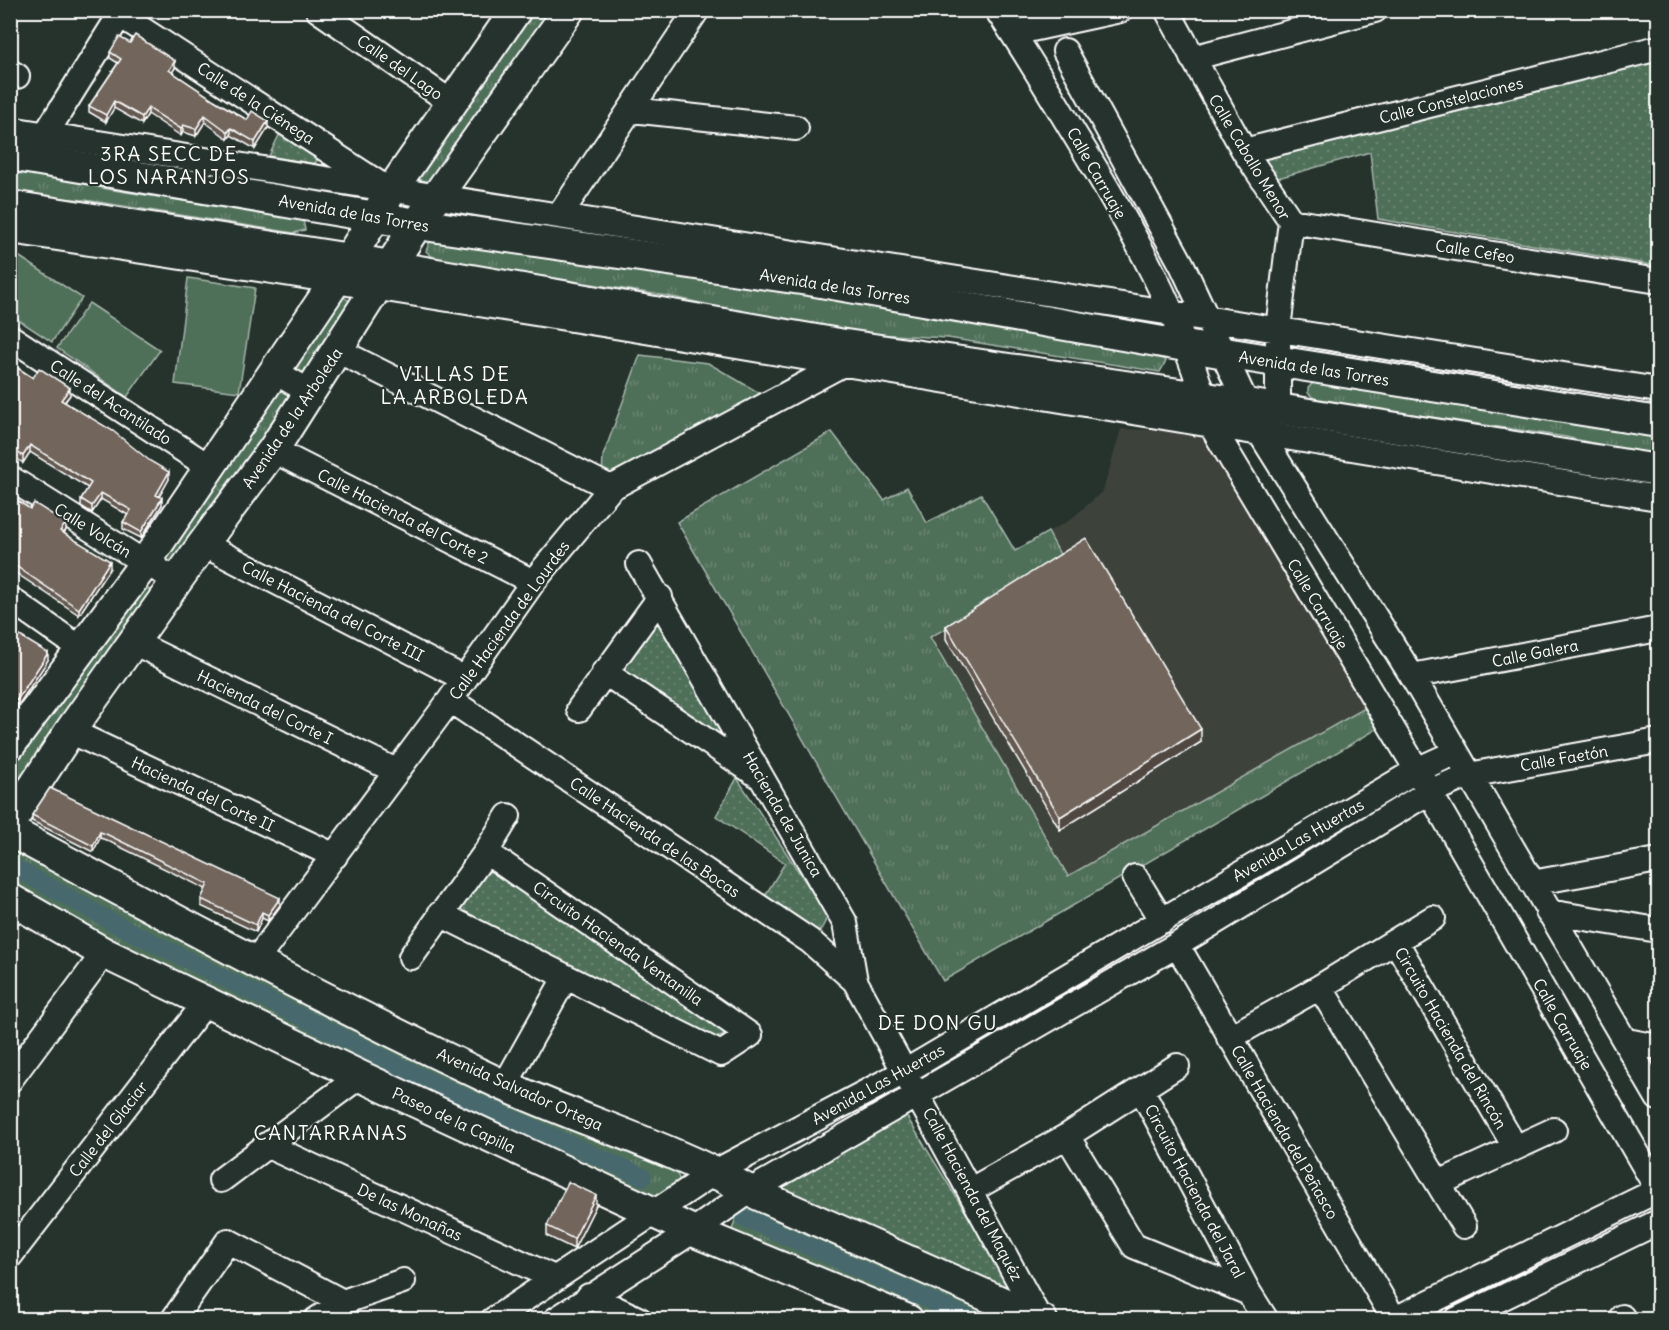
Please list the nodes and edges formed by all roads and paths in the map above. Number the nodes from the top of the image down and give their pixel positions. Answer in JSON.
{"nodes":[{"id":1,"x":318,"y":10,"type":"edge"},
{"id":2,"x":516,"y":10,"type":"edge"},
{"id":3,"x":569,"y":10,"type":"edge"},
{"id":4,"x":697,"y":10,"type":"edge"},
{"id":5,"x":997,"y":10,"type":"edge"},
{"id":6,"x":1120,"y":10,"type":"edge"},
{"id":7,"x":1167,"y":10,"type":"edge"},
{"id":8,"x":1375,"y":10,"type":"edge"},
{"id":9,"x":121,"y":13,"type":"edge"},
{"id":10,"x":1013,"y":33,"type":"junction"},
{"id":11,"x":1659,"y":48,"type":"edge"},
{"id":12,"x":1065,"y":51,"type":"dead end"},
{"id":13,"x":1192,"y":58,"type":"junction"},
{"id":14,"x":452,"y":103,"type":"junction"},
{"id":15,"x":632,"y":110,"type":"junction"},
{"id":16,"x":796,"y":128,"type":"dead end"},
{"id":17,"x":10,"y":129,"type":"edge"},
{"id":18,"x":45,"y":135,"type":"junction"},
{"id":19,"x":1244,"y":151,"type":"junction"},
{"id":20,"x":10,"y":155,"type":"edge"},
{"id":21,"x":392,"y":191,"type":"junction"},
{"id":22,"x":439,"y":196,"type":"junction"},
{"id":23,"x":10,"y":206,"type":"edge"},
{"id":24,"x":559,"y":216,"type":"junction"},
{"id":25,"x":375,"y":217,"type":"junction"},
{"id":26,"x":1292,"y":221,"type":"junction"},
{"id":27,"x":417,"y":224,"type":"junction"},
{"id":28,"x":10,"y":231,"type":"edge"},
{"id":29,"x":343,"y":269,"type":"junction"},
{"id":30,"x":383,"y":277,"type":"junction"},
{"id":31,"x":1659,"y":281,"type":"edge"},
{"id":32,"x":1173,"y":312,"type":"junction"},
{"id":33,"x":1208,"y":318,"type":"junction"},
{"id":34,"x":1278,"y":329,"type":"junction"},
{"id":35,"x":10,"y":337,"type":"edge"},
{"id":36,"x":1187,"y":346,"type":"junction"},
{"id":37,"x":339,"y":351,"type":"junction"},
{"id":38,"x":1225,"y":353,"type":"junction"},
{"id":39,"x":1278,"y":362,"type":"junction"},
{"id":40,"x":841,"y":365,"type":"junction"},
{"id":41,"x":275,"y":372,"type":"junction"},
{"id":42,"x":1659,"y":390,"type":"edge"},
{"id":43,"x":310,"y":392,"type":"junction"},
{"id":44,"x":1247,"y":404,"type":"junction"},
{"id":45,"x":1278,"y":409,"type":"junction"},
{"id":46,"x":1208,"y":411,"type":"junction"},
{"id":47,"x":1659,"y":423,"type":"edge"},
{"id":48,"x":1260,"y":433,"type":"junction"},
{"id":49,"x":273,"y":450,"type":"junction"},
{"id":50,"x":211,"y":468,"type":"junction"},
{"id":51,"x":1659,"y":470,"type":"edge"},
{"id":52,"x":10,"y":478,"type":"edge"},
{"id":53,"x":611,"y":488,"type":"junction"},
{"id":54,"x":1659,"y":498,"type":"edge"},
{"id":55,"x":202,"y":544,"type":"junction"},
{"id":56,"x":145,"y":563,"type":"junction"},
{"id":57,"x":639,"y":564,"type":"dead end"},
{"id":58,"x":177,"y":580,"type":"junction"},
{"id":59,"x":533,"y":582,"type":"junction"},
{"id":60,"x":660,"y":597,"type":"junction"},
{"id":61,"x":10,"y":600,"type":"edge"},
{"id":62,"x":1659,"y":629,"type":"edge"},
{"id":63,"x":133,"y":642,"type":"junction"},
{"id":64,"x":80,"y":648,"type":"junction"},
{"id":65,"x":604,"y":672,"type":"junction"},
{"id":66,"x":1412,"y":676,"type":"junction"},
{"id":67,"x":463,"y":678,"type":"junction"},
{"id":68,"x":450,"y":700,"type":"junction"},
{"id":69,"x":579,"y":709,"type":"dead end"},
{"id":70,"x":70,"y":731,"type":"junction"},
{"id":71,"x":13,"y":738,"type":"edge"},
{"id":72,"x":1659,"y":741,"type":"edge"},
{"id":73,"x":1456,"y":752,"type":"junction"},
{"id":74,"x":1417,"y":770,"type":"junction"},
{"id":75,"x":396,"y":771,"type":"junction"},
{"id":76,"x":1469,"y":775,"type":"junction"},
{"id":77,"x":763,"y":779,"type":"junction"},
{"id":78,"x":1429,"y":792,"type":"junction"},
{"id":79,"x":508,"y":816,"type":"dead end"},
{"id":80,"x":10,"y":823,"type":"edge"},
{"id":81,"x":10,"y":831,"type":"edge"},
{"id":82,"x":486,"y":852,"type":"junction"},
{"id":83,"x":335,"y":856,"type":"junction"},
{"id":84,"x":1659,"y":860,"type":"edge"},
{"id":85,"x":1135,"y":876,"type":"dead end"},
{"id":86,"x":1532,"y":883,"type":"junction"},
{"id":87,"x":10,"y":899,"type":"edge"},
{"id":88,"x":1548,"y":912,"type":"junction"},
{"id":89,"x":440,"y":914,"type":"junction"},
{"id":90,"x":1433,"y":918,"type":"dead end"},
{"id":91,"x":1162,"y":921,"type":"junction"},
{"id":92,"x":845,"y":923,"type":"junction"},
{"id":93,"x":1659,"y":930,"type":"edge"},
{"id":94,"x":810,"y":942,"type":"junction"},
{"id":95,"x":1396,"y":942,"type":"junction"},
{"id":96,"x":1177,"y":945,"type":"junction"},
{"id":97,"x":104,"y":953,"type":"junction"},
{"id":98,"x":411,"y":957,"type":"dead end"},
{"id":99,"x":254,"y":963,"type":"junction"},
{"id":100,"x":565,"y":978,"type":"junction"},
{"id":101,"x":855,"y":981,"type":"junction"},
{"id":102,"x":1320,"y":987,"type":"junction"},
{"id":103,"x":206,"y":1002,"type":"junction"},
{"id":104,"x":1229,"y":1038,"type":"junction"},
{"id":105,"x":1627,"y":1041,"type":"junction"},
{"id":106,"x":1659,"y":1047,"type":"edge"},
{"id":107,"x":1177,"y":1066,"type":"dead end"},
{"id":108,"x":906,"y":1071,"type":"junction"},
{"id":109,"x":360,"y":1076,"type":"junction"},
{"id":110,"x":10,"y":1080,"type":"edge"},
{"id":111,"x":505,"y":1085,"type":"junction"},
{"id":112,"x":1141,"y":1089,"type":"junction"},
{"id":113,"x":918,"y":1092,"type":"junction"},
{"id":114,"x":1659,"y":1098,"type":"edge"},
{"id":115,"x":1554,"y":1130,"type":"dead end"},
{"id":116,"x":1067,"y":1136,"type":"junction"},
{"id":117,"x":266,"y":1145,"type":"junction"},
{"id":118,"x":1515,"y":1147,"type":"junction"},
{"id":119,"x":715,"y":1172,"type":"junction"},
{"id":120,"x":221,"y":1180,"type":"dead end"},
{"id":121,"x":1438,"y":1184,"type":"junction"},
{"id":122,"x":971,"y":1190,"type":"junction"},
{"id":123,"x":1659,"y":1190,"type":"edge"},
{"id":124,"x":750,"y":1191,"type":"junction"},
{"id":125,"x":655,"y":1213,"type":"junction"},
{"id":126,"x":1659,"y":1222,"type":"edge"},
{"id":127,"x":1464,"y":1226,"type":"dead end"},
{"id":128,"x":693,"y":1231,"type":"junction"},
{"id":129,"x":1542,"y":1247,"type":"junction"},
{"id":130,"x":10,"y":1256,"type":"edge"},
{"id":131,"x":1555,"y":1272,"type":"junction"},
{"id":132,"x":554,"y":1278,"type":"junction"},
{"id":133,"x":402,"y":1281,"type":"dead end"},
{"id":134,"x":1249,"y":1293,"type":"junction"},
{"id":135,"x":590,"y":1296,"type":"junction"},
{"id":136,"x":343,"y":1302,"type":"junction"},
{"id":137,"x":1041,"y":1319,"type":"edge"},
{"id":138,"x":1394,"y":1319,"type":"edge"},
{"id":139,"x":173,"y":1320,"type":"edge"},
{"id":140,"x":316,"y":1320,"type":"edge"},
{"id":141,"x":493,"y":1320,"type":"edge"},
{"id":142,"x":555,"y":1320,"type":"edge"},
{"id":143,"x":640,"y":1320,"type":"edge"},
{"id":144,"x":908,"y":1320,"type":"edge"},
{"id":145,"x":1266,"y":1320,"type":"edge"},
{"id":146,"x":1456,"y":1320,"type":"edge"}],
"edges":[{"from":1,"to":14,"type":"street","name":"Calle del Lago"},
{"from":2,"to":14,"type":"main road"},
{"from":3,"to":22,"type":"main road","name":"Avenida de la Arboleda"},
{"from":4,"to":15,"type":"street"},
{"from":5,"to":10,"type":"street","name":"Calle Carruaje"},
{"from":6,"to":10,"type":"street"},
{"from":7,"to":13,"type":"street","name":"Calle Caballo Menor"},
{"from":8,"to":13,"type":"street"},
{"from":9,"to":18,"type":"street"},
{"from":9,"to":21,"type":"street","name":"Calle de la Ciénega"},
{"from":10,"to":32,"type":"street","name":"Calle Carruaje"},
{"from":11,"to":19,"type":"street","name":"Calle Constelaciones"},
{"from":12,"to":33,"type":"street"},
{"from":13,"to":19,"type":"street","name":"Calle Caballo Menor"},
{"from":14,"to":21,"type":"main road"},
{"from":15,"to":16,"type":"street"},
{"from":15,"to":24,"type":"street"},
{"from":17,"to":18,"type":"street","name":"Avenida de las Torres"},
{"from":18,"to":21,"type":"street","name":"Avenida de las Torres"},
{"from":19,"to":26,"type":"street","name":"Calle Caballo Menor"},
{"from":20,"to":25,"type":"main road","name":"Avenida de las Torres"},
{"from":21,"to":22,"type":"street","name":"Avenida de las Torres"},
{"from":21,"to":25,"type":"main road"},
{"from":22,"to":24,"type":"street","name":"Avenida de las Torres"},
{"from":22,"to":27,"type":"main road","name":"Avenida de la Arboleda"},
{"from":23,"to":29,"type":"main road"},
{"from":24,"to":32,"type":"street","name":"Avenida de las Torres"},
{"from":25,"to":27,"type":"main road","name":"Avenida de las Torres"},
{"from":25,"to":29,"type":"main road"},
{"from":26,"to":31,"type":"street","name":"Calle Cefeo"},
{"from":26,"to":34,"type":"street","name":"Calle Caballo Menor"},
{"from":27,"to":30,"type":"main road","name":"Avenida de la Arboleda"},
{"from":27,"to":36,"type":"main road","name":"Avenida de las Torres"},
{"from":28,"to":29,"type":"street"},
{"from":29,"to":30,"type":"main road"},
{"from":29,"to":41,"type":"main road"},
{"from":30,"to":37,"type":"main road","name":"Avenida de la Arboleda"},
{"from":30,"to":40,"type":"street"},
{"from":30,"to":46,"type":"main road"},
{"from":32,"to":33,"type":"street","name":"Avenida de las Torres"},
{"from":32,"to":36,"type":"street","name":"Calle Carruaje"},
{"from":33,"to":34,"type":"street","name":"Avenida de las Torres"},
{"from":33,"to":38,"type":"street"},
{"from":34,"to":39,"type":"street","name":"Calle Caballo Menor"},
{"from":34,"to":42,"type":"street","name":"Avenida de las Torres"},
{"from":35,"to":50,"type":"street","name":"Calle del Acantilado"},
{"from":36,"to":38,"type":"main road","name":"Avenida de las Torres"},
{"from":36,"to":46,"type":"street","name":"Calle Carruaje"},
{"from":37,"to":43,"type":"main road","name":"Avenida de la Arboleda"},
{"from":37,"to":53,"type":"street"},
{"from":38,"to":39,"type":"main road","name":"Avenida de las Torres"},
{"from":38,"to":44,"type":"street"},
{"from":39,"to":45,"type":"street","name":"Calle Caballo Menor"},
{"from":39,"to":47,"type":"main road","name":"Avenida de las Torres"},
{"from":40,"to":46,"type":"street"},
{"from":40,"to":53,"type":"street","name":"Calle Hacienda de Lourdes"},
{"from":41,"to":43,"type":"street"},
{"from":41,"to":50,"type":"main road"},
{"from":43,"to":49,"type":"main road","name":"Avenida de la Arboleda"},
{"from":44,"to":45,"type":"main road"},
{"from":44,"to":46,"type":"main road"},
{"from":44,"to":48,"type":"street"},
{"from":45,"to":48,"type":"street"},
{"from":45,"to":51,"type":"main road"},
{"from":46,"to":48,"type":"street"},
{"from":46,"to":74,"type":"street","name":"Calle Carruaje"},
{"from":48,"to":54,"type":"street"},
{"from":48,"to":66,"type":"street"},
{"from":49,"to":55,"type":"main road","name":"Avenida de la Arboleda"},
{"from":49,"to":59,"type":"street","name":"Calle Hacienda del Corte 2"},
{"from":50,"to":56,"type":"main road"},
{"from":52,"to":56,"type":"street","name":"Calle Volcán"},
{"from":53,"to":59,"type":"street","name":"Calle Hacienda de Lourdes"},
{"from":55,"to":58,"type":"main road","name":"Avenida de la Arboleda"},
{"from":55,"to":67,"type":"street","name":"Calle Hacienda del Corte III"},
{"from":56,"to":58,"type":"street","name":"Calle Volcán"},
{"from":56,"to":64,"type":"main road"},
{"from":57,"to":60,"type":"street","name":"Hacienda de Junica"},
{"from":58,"to":63,"type":"main road","name":"Avenida de la Arboleda"},
{"from":59,"to":67,"type":"street","name":"Calle Hacienda de Lourdes"},
{"from":60,"to":65,"type":"street"},
{"from":60,"to":77,"type":"street","name":"Hacienda de Junica"},
{"from":61,"to":64,"type":"street"},
{"from":62,"to":66,"type":"street","name":"Calle Galera"},
{"from":63,"to":70,"type":"main road","name":"Avenida de la Arboleda"},
{"from":63,"to":75,"type":"street","name":"Hacienda del Corte I"},
{"from":64,"to":71,"type":"main road"},
{"from":65,"to":69,"type":"street"},
{"from":65,"to":77,"type":"street"},
{"from":66,"to":73,"type":"street"},
{"from":67,"to":68,"type":"street","name":"Calle Hacienda de Lourdes"},
{"from":68,"to":75,"type":"street","name":"Calle Hacienda de Lourdes"},
{"from":68,"to":94,"type":"street","name":"Calle Hacienda de las Bocas"},
{"from":70,"to":80,"type":"main road","name":"Avenida de la Arboleda"},
{"from":70,"to":83,"type":"street","name":"Hacienda del Corte II"},
{"from":72,"to":76,"type":"street","name":"Calle Faetón"},
{"from":73,"to":74,"type":"street","name":"Avenida Las Huertas"},
{"from":73,"to":76,"type":"street"},
{"from":74,"to":78,"type":"street","name":"Calle Carruaje"},
{"from":74,"to":91,"type":"street","name":"Avenida Las Huertas"},
{"from":75,"to":83,"type":"street","name":"Calle Hacienda de Lourdes"},
{"from":76,"to":78,"type":"street","name":"Avenida Las Huertas"},
{"from":76,"to":86,"type":"street"},
{"from":77,"to":92,"type":"street","name":"Hacienda de Junica"},
{"from":78,"to":96,"type":"street","name":"Avenida Las Huertas"},
{"from":78,"to":123,"type":"street","name":"Calle Carruaje"},
{"from":79,"to":82,"type":"street"},
{"from":81,"to":99,"type":"main road","name":"Avenida Salvador Ortega"},
{"from":82,"to":89,"type":"street"},
{"from":82,"to":100,"type":"street","name":"Circuito Hacienda Ventanilla"},
{"from":83,"to":99,"type":"street","name":"Calle Hacienda de Lourdes"},
{"from":84,"to":86,"type":"street"},
{"from":85,"to":91,"type":"street"},
{"from":86,"to":88,"type":"street"},
{"from":87,"to":97,"type":"main road","name":"Paseo de la Capilla"},
{"from":88,"to":93,"type":"street"},
{"from":88,"to":105,"type":"street"},
{"from":89,"to":98,"type":"street"},
{"from":89,"to":100,"type":"street"},
{"from":90,"to":95,"type":"street"},
{"from":91,"to":108,"type":"street","name":"Avenida Las Huertas"},
{"from":92,"to":94,"type":"street"},
{"from":92,"to":101,"type":"street","name":"Hacienda de Junica"},
{"from":94,"to":101,"type":"street","name":"Calle Hacienda de las Bocas"},
{"from":95,"to":102,"type":"street","name":"Circuito Hacienda del Rincón"},
{"from":95,"to":118,"type":"street","name":"Circuito Hacienda del Rincón"},
{"from":96,"to":104,"type":"street","name":"Calle Hacienda del Peñasco"},
{"from":96,"to":113,"type":"street","name":"Avenida Las Huertas"},
{"from":97,"to":103,"type":"main road","name":"Paseo de la Capilla"},
{"from":97,"to":110,"type":"street"},
{"from":99,"to":111,"type":"main road","name":"Avenida Salvador Ortega"},
{"from":100,"to":111,"type":"street"},
{"from":101,"to":108,"type":"street","name":"Hacienda de Junica"},
{"from":102,"to":104,"type":"street","name":"Circuito Hacienda del Rincón"},
{"from":102,"to":121,"type":"street"},
{"from":103,"to":109,"type":"main road","name":"Paseo de la Capilla"},
{"from":103,"to":130,"type":"street","name":"Calle del Glaciar"},
{"from":104,"to":138,"type":"street","name":"Calle Hacienda del Peñasco"},
{"from":105,"to":106,"type":"street"},
{"from":105,"to":114,"type":"street"},
{"from":107,"to":112,"type":"street","name":"Circuito Hacienda del Jaral"},
{"from":108,"to":113,"type":"street","name":"Calle Hacienda del Maquéz"},
{"from":108,"to":119,"type":"street","name":"Avenida Las Huertas"},
{"from":109,"to":117,"type":"street"},
{"from":109,"to":125,"type":"main road","name":"Paseo de la Capilla"},
{"from":111,"to":119,"type":"main road","name":"Avenida Salvador Ortega"},
{"from":112,"to":116,"type":"street","name":"Circuito Hacienda del Jaral"},
{"from":112,"to":134,"type":"street","name":"Circuito Hacienda del Jaral"},
{"from":113,"to":122,"type":"street","name":"Calle Hacienda del Maquéz"},
{"from":113,"to":124,"type":"street","name":"Avenida Las Huertas"},
{"from":115,"to":118,"type":"street","name":"Circuito Hacienda del Rincón"},
{"from":116,"to":122,"type":"street","name":"Circuito Hacienda del Jaral"},
{"from":116,"to":134,"type":"street","name":"Circuito Hacienda del Jaral"},
{"from":117,"to":120,"type":"street"},
{"from":117,"to":132,"type":"street","name":"De las Monañas"},
{"from":118,"to":121,"type":"street","name":"Circuito Hacienda del Rincón"},
{"from":119,"to":124,"type":"main road","name":"Avenida Salvador Ortega"},
{"from":119,"to":125,"type":"street","name":"Avenida Las Huertas"},
{"from":121,"to":127,"type":"street"},
{"from":122,"to":137,"type":"street","name":"Calle Hacienda del Maquéz"},
{"from":123,"to":129,"type":"street"},
{"from":124,"to":128,"type":"street","name":"Avenida Las Huertas"},
{"from":124,"to":137,"type":"main road","name":"Avenida Salvador Ortega"},
{"from":125,"to":128,"type":"main road","name":"Paseo de la Capilla"},
{"from":125,"to":132,"type":"street","name":"Avenida Las Huertas"},
{"from":126,"to":131,"type":"street"},
{"from":128,"to":135,"type":"street","name":"Avenida Las Huertas"},
{"from":128,"to":144,"type":"main road","name":"Paseo de la Capilla"},
{"from":129,"to":131,"type":"street"},
{"from":129,"to":138,"type":"street"},
{"from":131,"to":146,"type":"street"},
{"from":132,"to":141,"type":"street","name":"Avenida Las Huertas"},
{"from":133,"to":136,"type":"street"},
{"from":134,"to":145,"type":"street","name":"Circuito Hacienda del Jaral"},
{"from":135,"to":142,"type":"street","name":"Avenida Las Huertas"},
{"from":135,"to":143,"type":"street"},
{"from":136,"to":139,"type":"street"},
{"from":136,"to":140,"type":"street"}]}
